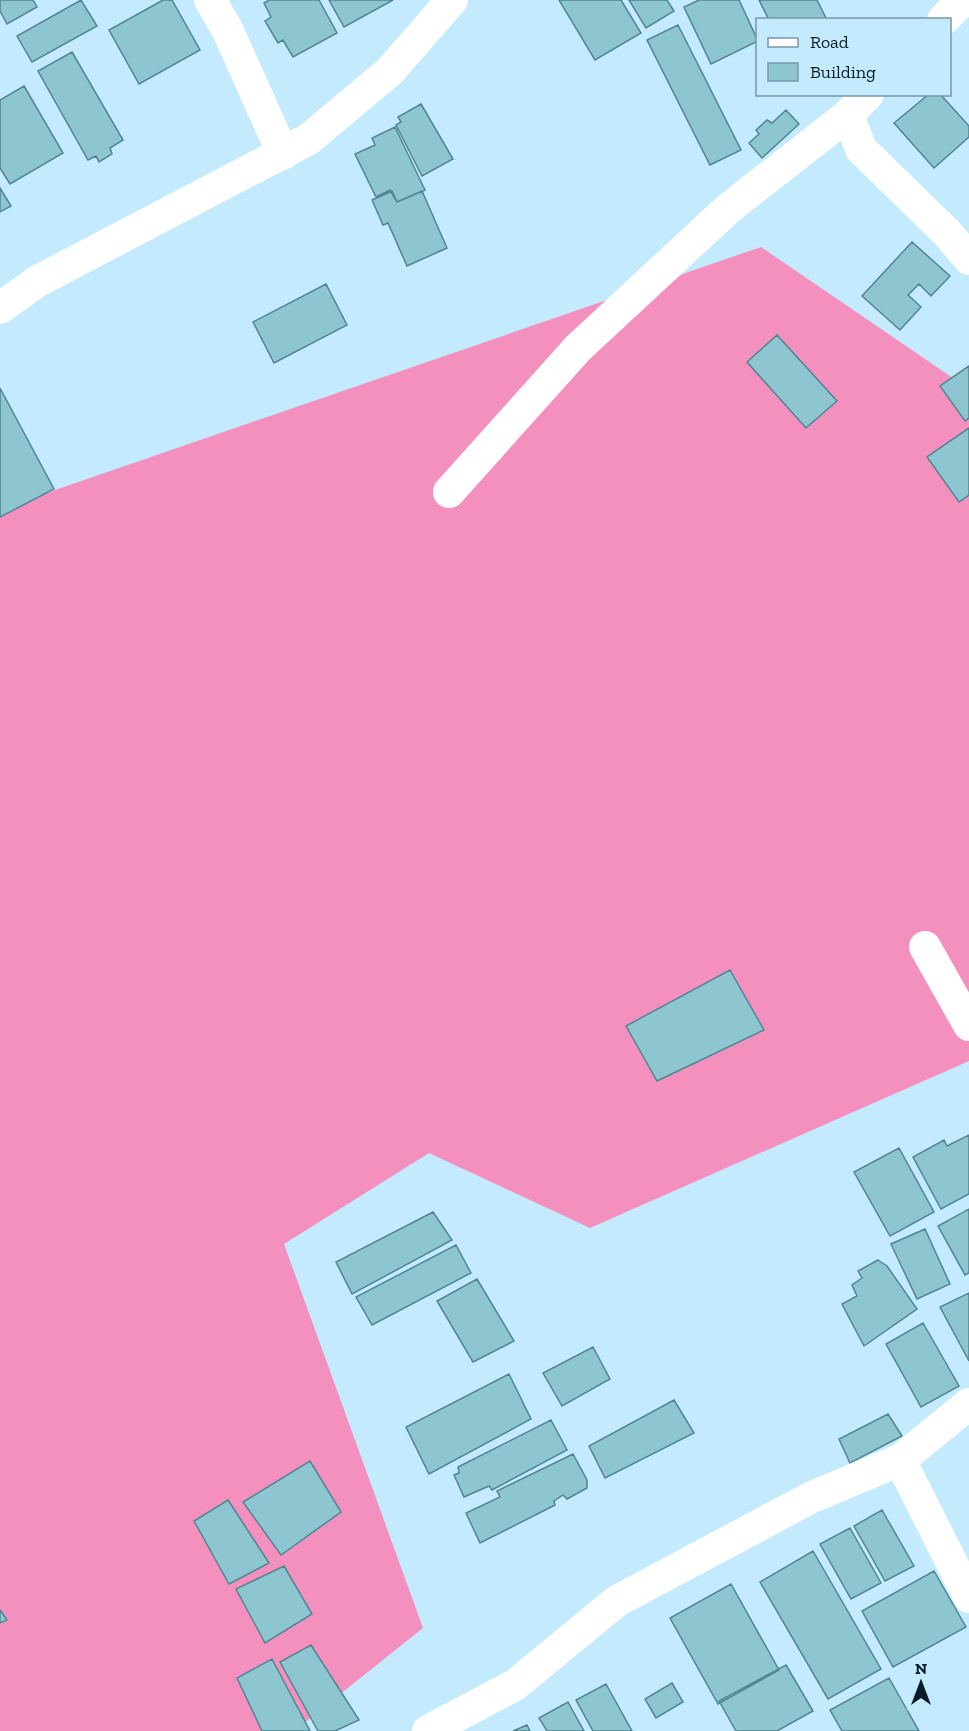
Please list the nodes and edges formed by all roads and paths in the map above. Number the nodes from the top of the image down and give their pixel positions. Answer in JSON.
{"nodes":[{"id":1,"x":210,"y":0,"type":"edge"},
{"id":2,"x":452,"y":0,"type":"edge"},
{"id":3,"x":963,"y":0,"type":"edge"},
{"id":4,"x":945,"y":18,"type":"edge"},
{"id":5,"x":858,"y":105,"type":"edge"},
{"id":6,"x":283,"y":154,"type":"junction"},
{"id":7,"x":969,"y":259,"type":"edge"},
{"id":8,"x":0,"y":308,"type":"edge"},
{"id":9,"x":449,"y":492,"type":"dead end"},
{"id":10,"x":925,"y":947,"type":"dead end"},
{"id":11,"x":969,"y":1024,"type":"edge"},
{"id":12,"x":969,"y":1404,"type":"edge"},
{"id":13,"x":900,"y":1460,"type":"junction"},
{"id":14,"x":969,"y":1597,"type":"edge"},
{"id":15,"x":458,"y":1724,"type":"edge"},
{"id":16,"x":428,"y":1731,"type":"edge"}],
"edges":[{"from":1,"to":6,"type":"street"},
{"from":2,"to":6,"type":"street"},
{"from":3,"to":4,"type":"street"},
{"from":5,"to":7,"type":"street"},
{"from":5,"to":9,"type":"street"},
{"from":6,"to":8,"type":"street"},
{"from":10,"to":11,"type":"street"},
{"from":12,"to":13,"type":"street"},
{"from":13,"to":14,"type":"street"},
{"from":13,"to":15,"type":"street"},
{"from":15,"to":16,"type":"street"}]}
